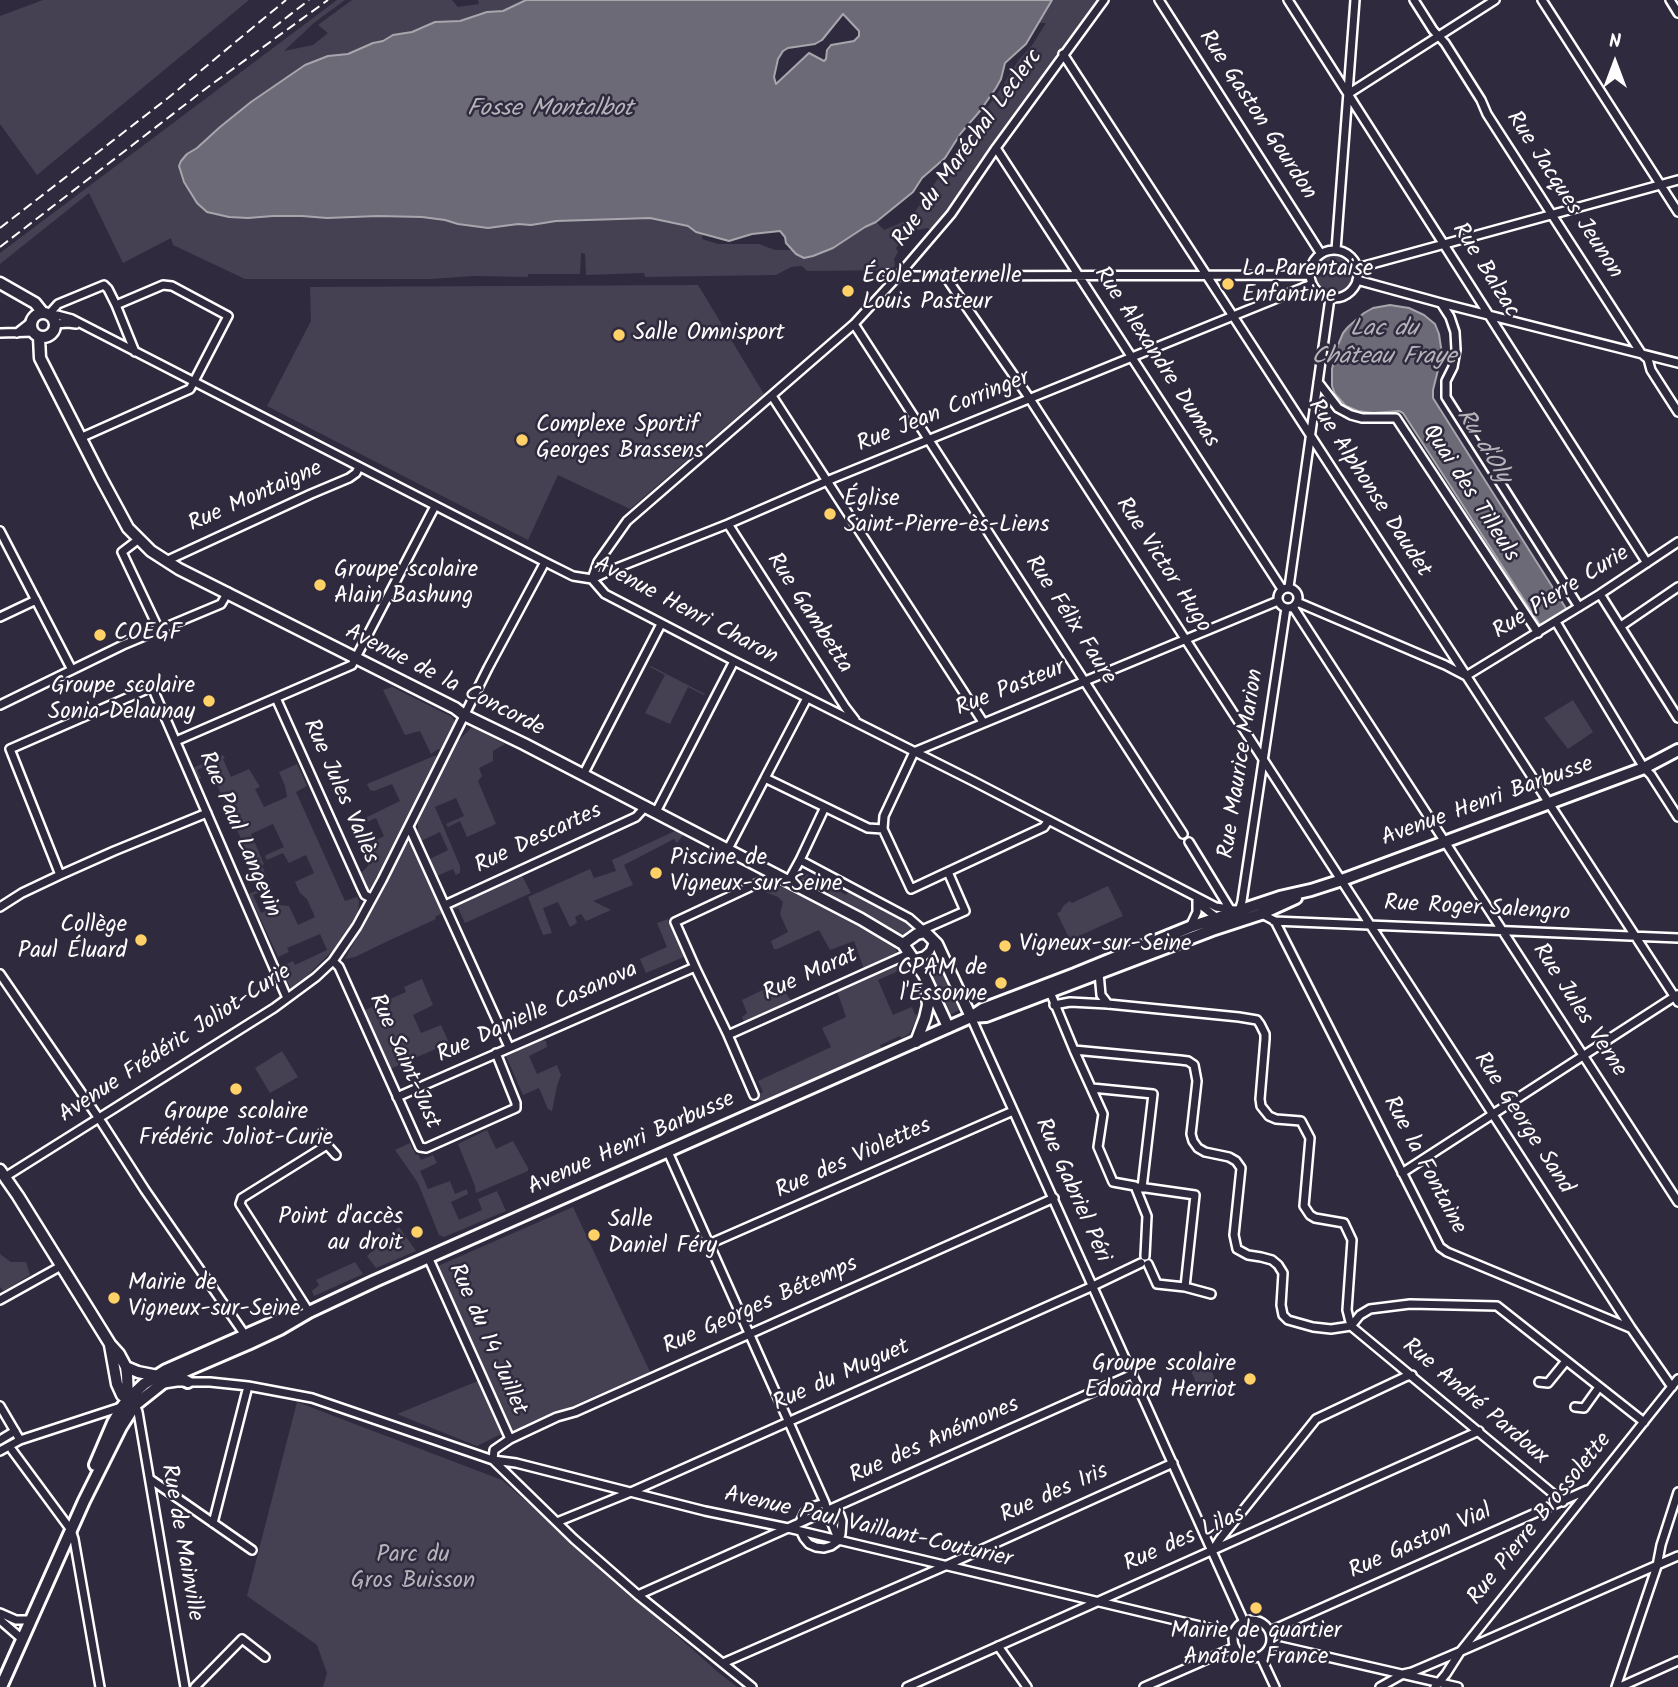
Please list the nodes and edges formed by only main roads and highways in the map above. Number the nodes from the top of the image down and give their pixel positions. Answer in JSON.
{"nodes":[{"id":1,"x":1678,"y":750,"type":"edge"},
{"id":2,"x":1311,"y":890,"type":"junction"},
{"id":3,"x":1238,"y":913,"type":"junction"},
{"id":4,"x":971,"y":1017,"type":"junction"},
{"id":5,"x":309,"y":1311,"type":"junction"},
{"id":6,"x":184,"y":1372,"type":"junction"},
{"id":7,"x":129,"y":1403,"type":"junction"},
{"id":8,"x":84,"y":1501,"type":"junction"},
{"id":9,"x":1,"y":1687,"type":"edge"}],
"edges":[{"from":1,"to":2,"type":"main road","name":"Avenue Henri Barbusse"},
{"from":2,"to":3,"type":"main road","name":"Avenue Henri Barbusse"},
{"from":2,"to":3,"type":"main road","name":"Avenue Henri Barbusse"},
{"from":3,"to":4,"type":"main road","name":"Avenue Henri Barbusse"},
{"from":3,"to":4,"type":"main road","name":"Avenue Henri Barbusse"},
{"from":4,"to":5,"type":"main road","name":"Avenue Henri Barbusse"},
{"from":5,"to":6,"type":"main road","name":"Avenue Henri Barbusse"},
{"from":5,"to":6,"type":"main road","name":"Avenue Henri Barbusse"},
{"from":6,"to":7,"type":"main road","name":"Avenue Henri Barbusse"},
{"from":7,"to":8,"type":"main road","name":"Avenue Henri Barbusse"},
{"from":7,"to":8,"type":"main road","name":"Avenue Henri Barbusse"},
{"from":8,"to":9,"type":"main road","name":"Avenue Henri Barbusse"}]}
